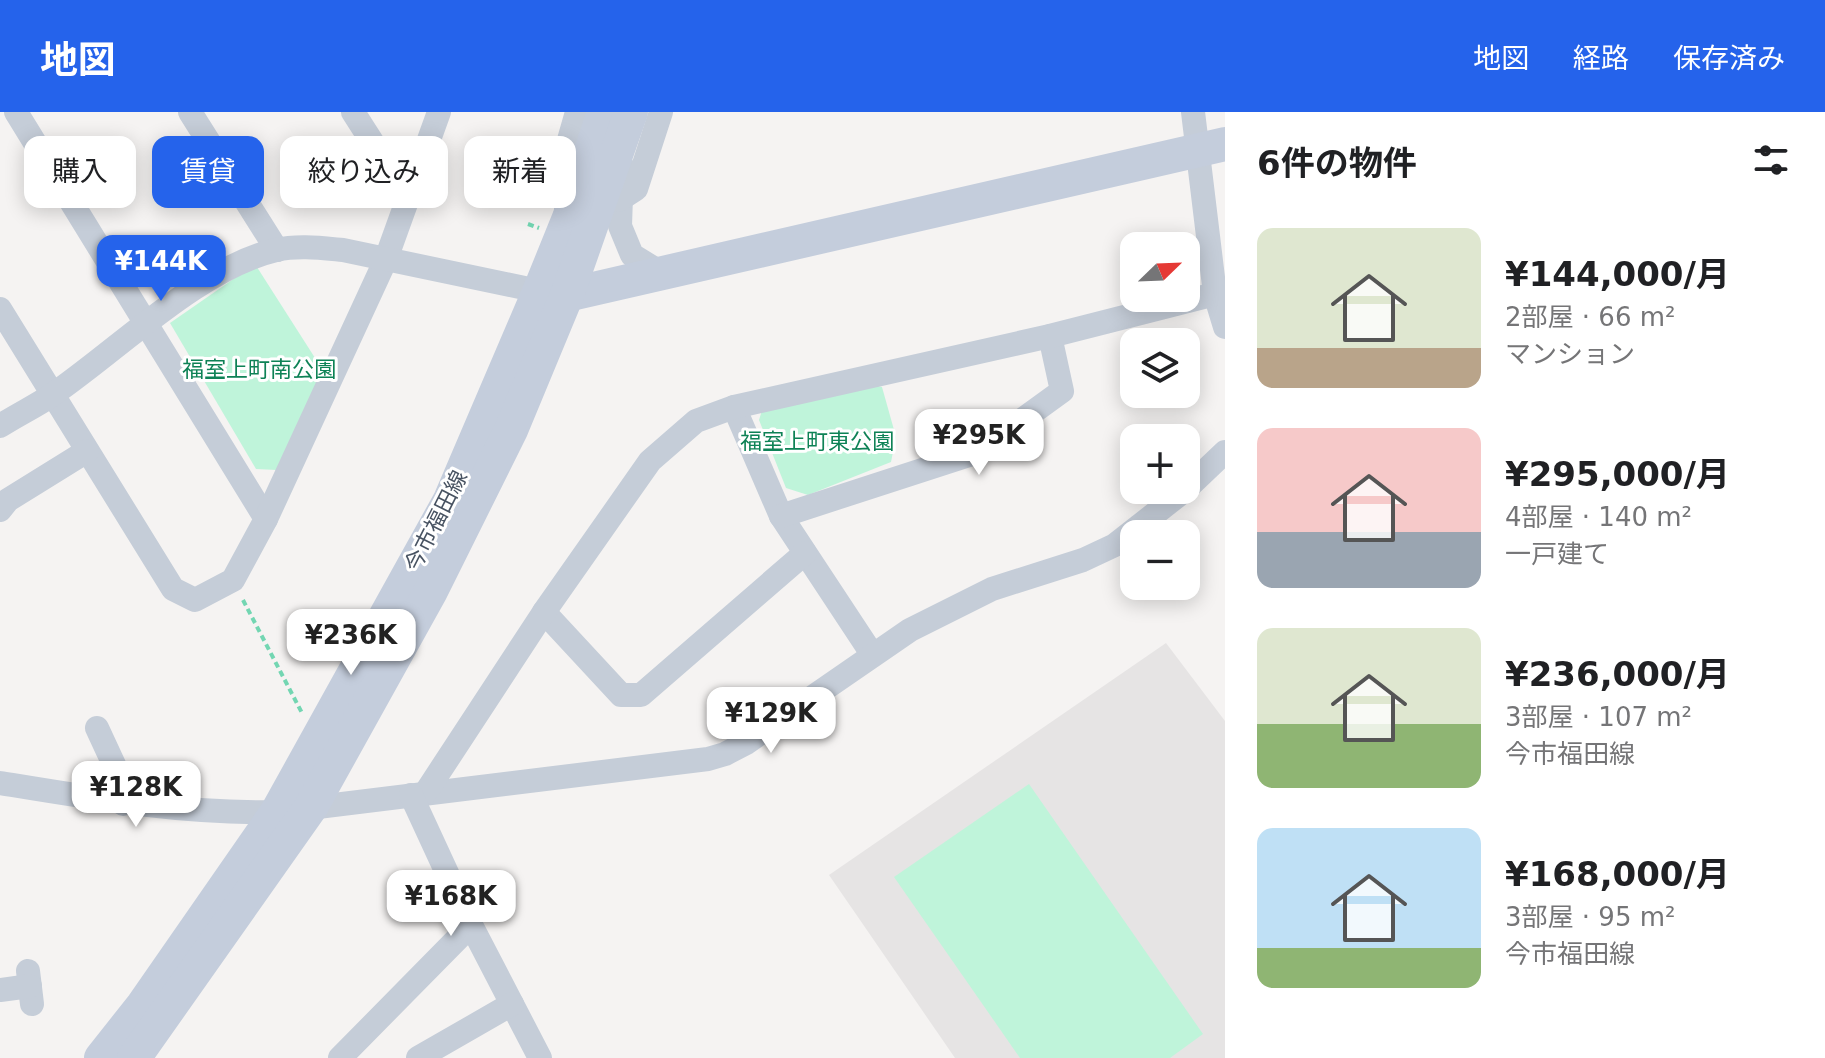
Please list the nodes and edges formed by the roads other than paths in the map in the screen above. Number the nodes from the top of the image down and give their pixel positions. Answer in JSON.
{"nodes":[{"id":1,"x":16,"y":112,"type":"edge"},
{"id":2,"x":190,"y":112,"type":"edge"},
{"id":3,"x":353,"y":112,"type":"edge"},
{"id":4,"x":439,"y":112,"type":"edge"},
{"id":5,"x":577,"y":112,"type":"edge"},
{"id":6,"x":661,"y":112,"type":"edge"},
{"id":7,"x":1193,"y":112,"type":"edge"},
{"id":8,"x":619,"y":120,"type":"edge"},
{"id":9,"x":368,"y":136,"type":"edge"},
{"id":10,"x":430,"y":136,"type":"edge"},
{"id":11,"x":1211,"y":148,"type":"edge"},
{"id":12,"x":619,"y":200,"type":"junction"},
{"id":13,"x":404,"y":208,"type":"edge"},
{"id":14,"x":569,"y":218,"type":"junction"},
{"id":15,"x":277,"y":250,"type":"junction"},
{"id":16,"x":386,"y":259,"type":"junction"},
{"id":17,"x":663,"y":274,"type":"junction"},
{"id":18,"x":553,"y":294,"type":"junction"},
{"id":19,"x":1215,"y":294,"type":"junction"},
{"id":20,"x":0,"y":309,"type":"edge"},
{"id":21,"x":146,"y":324,"type":"junction"},
{"id":22,"x":1225,"y":327,"type":"edge"},
{"id":23,"x":1050,"y":336,"type":"junction"},
{"id":24,"x":52,"y":395,"type":"junction"},
{"id":25,"x":734,"y":407,"type":"junction"},
{"id":26,"x":0,"y":426,"type":"edge"},
{"id":27,"x":87,"y":451,"type":"junction"},
{"id":28,"x":1225,"y":452,"type":"edge"},
{"id":29,"x":1200,"y":476,"type":"edge"},
{"id":30,"x":1168,"y":504,"type":"edge"},
{"id":31,"x":0,"y":510,"type":"edge"},
{"id":32,"x":781,"y":516,"type":"junction"},
{"id":33,"x":266,"y":519,"type":"junction"},
{"id":34,"x":805,"y":553,"type":"junction"},
{"id":35,"x":544,"y":612,"type":"junction"},
{"id":36,"x":872,"y":654,"type":"junction"},
{"id":37,"x":97,"y":728,"type":"dead end"},
{"id":38,"x":0,"y":783,"type":"edge"},
{"id":39,"x":418,"y":794,"type":"junction"},
{"id":40,"x":123,"y":804,"type":"junction"},
{"id":41,"x":311,"y":807,"type":"junction"},
{"id":42,"x":277,"y":812,"type":"junction"},
{"id":43,"x":471,"y":925,"type":"junction"},
{"id":44,"x":30,"y":987,"type":"dead end"},
{"id":45,"x":0,"y":990,"type":"edge"},
{"id":46,"x":512,"y":1004,"type":"junction"},
{"id":47,"x":143,"y":1005,"type":"junction"},
{"id":48,"x":79,"y":1058,"type":"edge"},
{"id":49,"x":101,"y":1058,"type":"edge"},
{"id":50,"x":134,"y":1058,"type":"edge"},
{"id":51,"x":340,"y":1058,"type":"edge"},
{"id":52,"x":418,"y":1058,"type":"edge"},
{"id":53,"x":540,"y":1058,"type":"edge"}],
"edges":[{"from":1,"to":21,"type":"street"},
{"from":2,"to":15,"type":"street"},
{"from":3,"to":9,"type":"street"},
{"from":4,"to":10,"type":"street"},
{"from":5,"to":14,"type":"street"},
{"from":6,"to":12,"type":"street"},
{"from":7,"to":11,"type":"street"},
{"from":8,"to":12,"type":"street"},
{"from":8,"to":14,"type":"main road","name":"今市福田線"},
{"from":8,"to":18,"type":"main road","name":"今市福田線"},
{"from":11,"to":17,"type":"main road"},
{"from":11,"to":19,"type":"street"},
{"from":12,"to":17,"type":"street"},
{"from":13,"to":16,"type":"street"},
{"from":14,"to":18,"type":"main road","name":"今市福田線"},
{"from":15,"to":16,"type":"street"},
{"from":15,"to":21,"type":"street"},
{"from":16,"to":18,"type":"street"},
{"from":16,"to":33,"type":"street"},
{"from":17,"to":18,"type":"main road"},
{"from":18,"to":41,"type":"main road","name":"今市福田線"},
{"from":18,"to":42,"type":"main road","name":"今市福田線"},
{"from":19,"to":22,"type":"street"},
{"from":19,"to":23,"type":"street"},
{"from":20,"to":24,"type":"street"},
{"from":21,"to":24,"type":"street"},
{"from":21,"to":33,"type":"street"},
{"from":23,"to":25,"type":"street"},
{"from":23,"to":32,"type":"street"},
{"from":24,"to":26,"type":"street"},
{"from":24,"to":27,"type":"street"},
{"from":25,"to":32,"type":"street"},
{"from":25,"to":35,"type":"street"},
{"from":27,"to":31,"type":"street"},
{"from":27,"to":33,"type":"street"},
{"from":28,"to":29,"type":"street"},
{"from":30,"to":36,"type":"street"},
{"from":32,"to":34,"type":"street"},
{"from":34,"to":35,"type":"street"},
{"from":34,"to":36,"type":"street"},
{"from":35,"to":39,"type":"street"},
{"from":36,"to":39,"type":"street"},
{"from":37,"to":40,"type":"street"},
{"from":38,"to":40,"type":"street"},
{"from":39,"to":41,"type":"street"},
{"from":39,"to":43,"type":"street"},
{"from":40,"to":42,"type":"street"},
{"from":41,"to":42,"type":"street"},
{"from":41,"to":50,"type":"main road","name":"今市福田線"},
{"from":42,"to":47,"type":"main road","name":"今市福田線"},
{"from":43,"to":46,"type":"street"},
{"from":43,"to":51,"type":"street"},
{"from":44,"to":45,"type":"street"},
{"from":46,"to":52,"type":"street"},
{"from":46,"to":53,"type":"street"},
{"from":47,"to":48,"type":"street"},
{"from":47,"to":49,"type":"main road","name":"今市福田線"}]}
